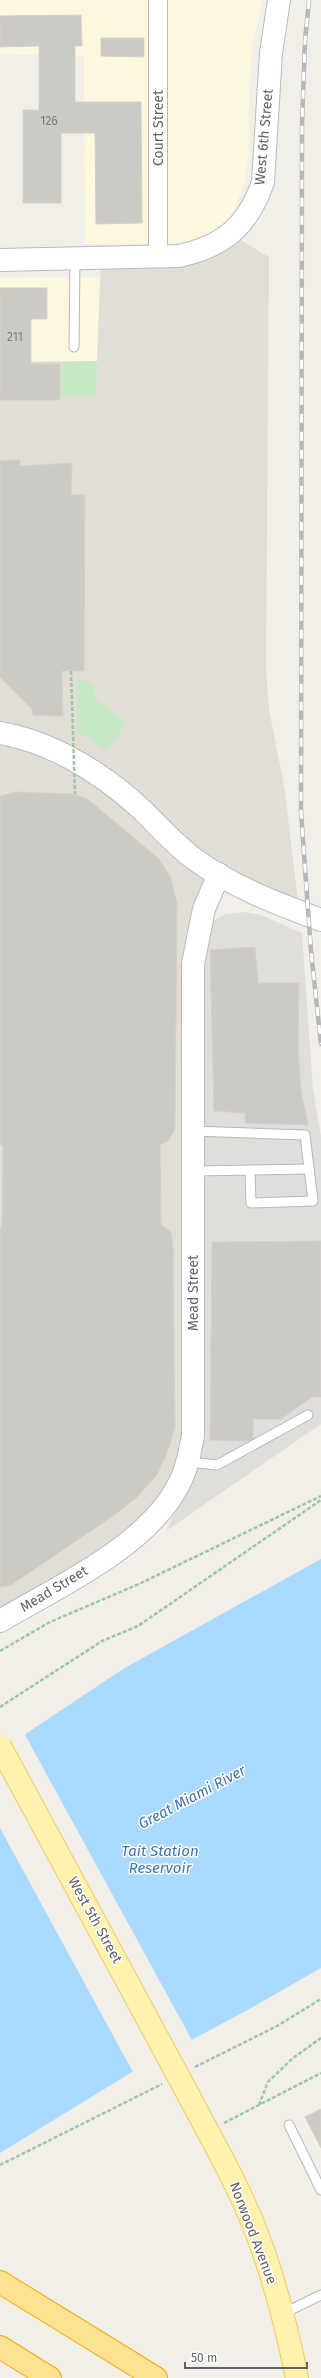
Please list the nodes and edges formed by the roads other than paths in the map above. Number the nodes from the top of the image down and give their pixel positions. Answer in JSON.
{"nodes":[{"id":1,"x":158,"y":0,"type":"edge"},
{"id":2,"x":279,"y":0,"type":"edge"},
{"id":3,"x":158,"y":256,"type":"junction"},
{"id":4,"x":75,"y":259,"type":"junction"},
{"id":5,"x":0,"y":260,"type":"edge"},
{"id":6,"x":74,"y":347,"type":"dead end"},
{"id":7,"x":0,"y":733,"type":"edge"},
{"id":8,"x":219,"y":874,"type":"junction"},
{"id":9,"x":321,"y":920,"type":"edge"},
{"id":10,"x":192,"y":1131,"type":"junction"},
{"id":11,"x":309,"y":1169,"type":"junction"},
{"id":12,"x":250,"y":1170,"type":"junction"},
{"id":13,"x":192,"y":1171,"type":"junction"},
{"id":14,"x":308,"y":1415,"type":"dead end"},
{"id":15,"x":188,"y":1462,"type":"junction"},
{"id":16,"x":0,"y":1621,"type":"edge"},
{"id":17,"x":0,"y":1746,"type":"edge"},
{"id":18,"x":189,"y":2096,"type":"joint"},
{"id":19,"x":290,"y":2125,"type":"dead end"},
{"id":20,"x":321,"y":2190,"type":"edge"},
{"id":21,"x":0,"y":2282,"type":"edge"},
{"id":22,"x":321,"y":2295,"type":"edge"},
{"id":23,"x":282,"y":2314,"type":"junction"},
{"id":24,"x":0,"y":2347,"type":"edge"},
{"id":25,"x":50,"y":2378,"type":"edge"},
{"id":26,"x":156,"y":2378,"type":"edge"},
{"id":27,"x":297,"y":2378,"type":"edge"}],
"edges":[{"from":1,"to":3,"type":"street","name":"Court Street"},
{"from":2,"to":3,"type":"street","name":"West 6th Street"},
{"from":3,"to":4,"type":"street","name":"West 6th Street"},
{"from":4,"to":5,"type":"street","name":"West 6th Street"},
{"from":4,"to":6,"type":"lane"},
{"from":7,"to":8,"type":"street"},
{"from":8,"to":9,"type":"street"},
{"from":8,"to":10,"type":"street","name":"Mead Street"},
{"from":10,"to":11,"type":"lane"},
{"from":10,"to":13,"type":"street","name":"Mead Street"},
{"from":11,"to":12,"type":"lane"},
{"from":11,"to":12,"type":"lane"},
{"from":12,"to":13,"type":"lane"},
{"from":13,"to":15,"type":"street","name":"Mead Street"},
{"from":14,"to":15,"type":"lane"},
{"from":15,"to":16,"type":"street","name":"Mead Street"},
{"from":17,"to":18,"type":"main road","name":"West 5th Street","bridge":true},
{"from":18,"to":23,"type":"main road","name":"Norwood Avenue"},
{"from":19,"to":20,"type":"lane"},
{"from":21,"to":26,"type":"highway"},
{"from":22,"to":23,"type":"lane"},
{"from":23,"to":27,"type":"main road","name":"Norwood Avenue"},
{"from":24,"to":25,"type":"highway"}]}
